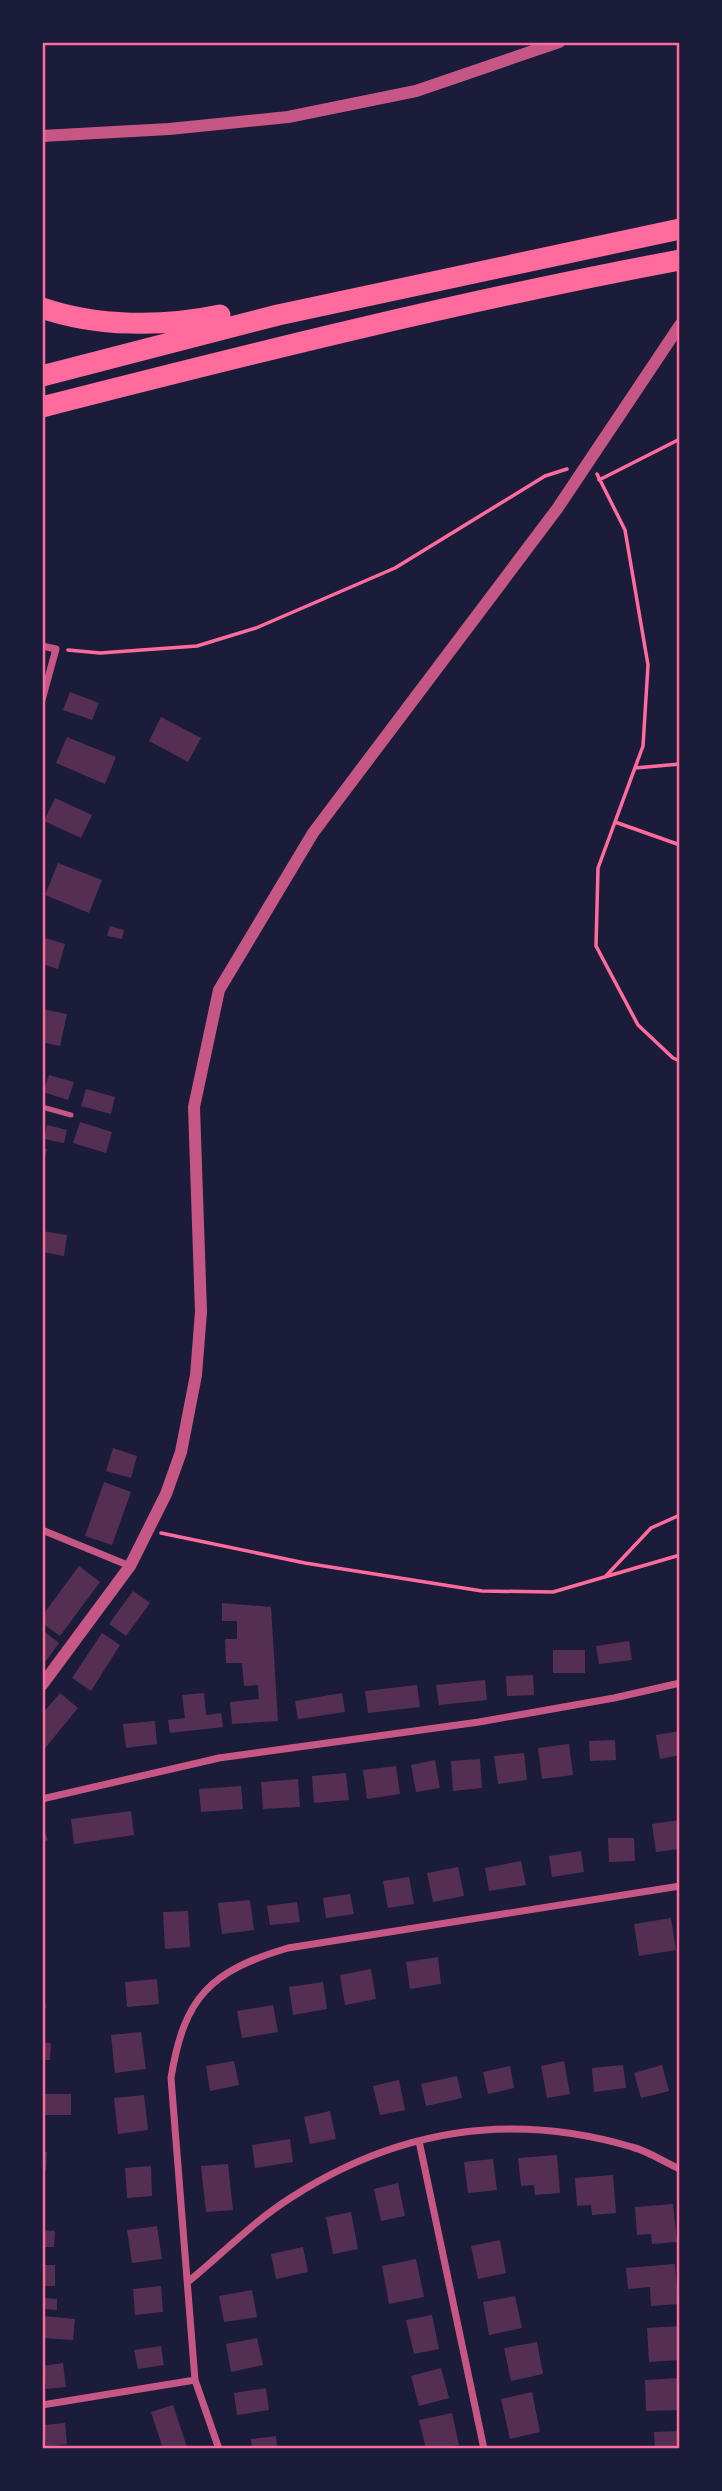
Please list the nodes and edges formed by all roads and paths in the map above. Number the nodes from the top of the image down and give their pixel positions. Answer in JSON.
{"nodes":[{"id":1,"x":559,"y":42,"type":"edge"},
{"id":2,"x":42,"y":136,"type":"edge"},
{"id":3,"x":680,"y":229,"type":"edge"},
{"id":4,"x":680,"y":260,"type":"edge"},
{"id":5,"x":42,"y":308,"type":"edge"},
{"id":6,"x":278,"y":314,"type":"junction"},
{"id":7,"x":680,"y":325,"type":"edge"},
{"id":8,"x":42,"y":376,"type":"edge"},
{"id":9,"x":42,"y":407,"type":"edge"},
{"id":10,"x":680,"y":439,"type":"edge"},
{"id":11,"x":592,"y":461,"type":"junction"},
{"id":12,"x":599,"y":480,"type":"junction"},
{"id":13,"x":42,"y":646,"type":"edge"},
{"id":14,"x":55,"y":649,"type":"junction"},
{"id":15,"x":42,"y":700,"type":"edge"},
{"id":16,"x":680,"y":764,"type":"edge"},
{"id":17,"x":635,"y":768,"type":"junction"},
{"id":18,"x":615,"y":822,"type":"junction"},
{"id":19,"x":680,"y":845,"type":"edge"},
{"id":20,"x":680,"y":1061,"type":"edge"},
{"id":21,"x":42,"y":1107,"type":"edge"},
{"id":22,"x":71,"y":1115,"type":"dead end"},
{"id":23,"x":680,"y":1515,"type":"edge"},
{"id":24,"x":42,"y":1530,"type":"edge"},
{"id":25,"x":147,"y":1531,"type":"junction"},
{"id":26,"x":680,"y":1555,"type":"edge"},
{"id":27,"x":130,"y":1566,"type":"junction"},
{"id":28,"x":603,"y":1578,"type":"junction"},
{"id":29,"x":680,"y":1683,"type":"edge"},
{"id":30,"x":42,"y":1685,"type":"edge"},
{"id":31,"x":42,"y":1799,"type":"edge"},
{"id":32,"x":680,"y":1886,"type":"edge"},
{"id":33,"x":419,"y":2141,"type":"junction"},
{"id":34,"x":680,"y":2169,"type":"edge"},
{"id":35,"x":189,"y":2281,"type":"junction"},
{"id":36,"x":195,"y":2381,"type":"junction"},
{"id":37,"x":42,"y":2405,"type":"edge"},
{"id":38,"x":219,"y":2449,"type":"edge"},
{"id":39,"x":484,"y":2449,"type":"edge"}],
"edges":[{"from":1,"to":2,"type":"street"},
{"from":3,"to":6,"type":"highway"},
{"from":4,"to":9,"type":"highway"},
{"from":5,"to":6,"type":"highway"},
{"from":6,"to":8,"type":"highway"},
{"from":7,"to":11,"type":"street"},
{"from":10,"to":12,"type":"path"},
{"from":11,"to":12,"type":"path"},
{"from":11,"to":14,"type":"path"},
{"from":11,"to":25,"type":"street"},
{"from":12,"to":17,"type":"path"},
{"from":13,"to":14,"type":"street"},
{"from":14,"to":15,"type":"street"},
{"from":16,"to":17,"type":"path"},
{"from":17,"to":18,"type":"path"},
{"from":18,"to":19,"type":"path"},
{"from":18,"to":20,"type":"path"},
{"from":21,"to":22,"type":"lane"},
{"from":23,"to":28,"type":"path"},
{"from":24,"to":27,"type":"street"},
{"from":25,"to":27,"type":"street"},
{"from":25,"to":28,"type":"path"},
{"from":26,"to":28,"type":"path"},
{"from":27,"to":30,"type":"street"},
{"from":29,"to":31,"type":"street"},
{"from":32,"to":35,"type":"street"},
{"from":33,"to":34,"type":"street"},
{"from":33,"to":35,"type":"street"},
{"from":33,"to":39,"type":"street"},
{"from":35,"to":36,"type":"street"},
{"from":36,"to":37,"type":"street"},
{"from":36,"to":38,"type":"street"}]}
